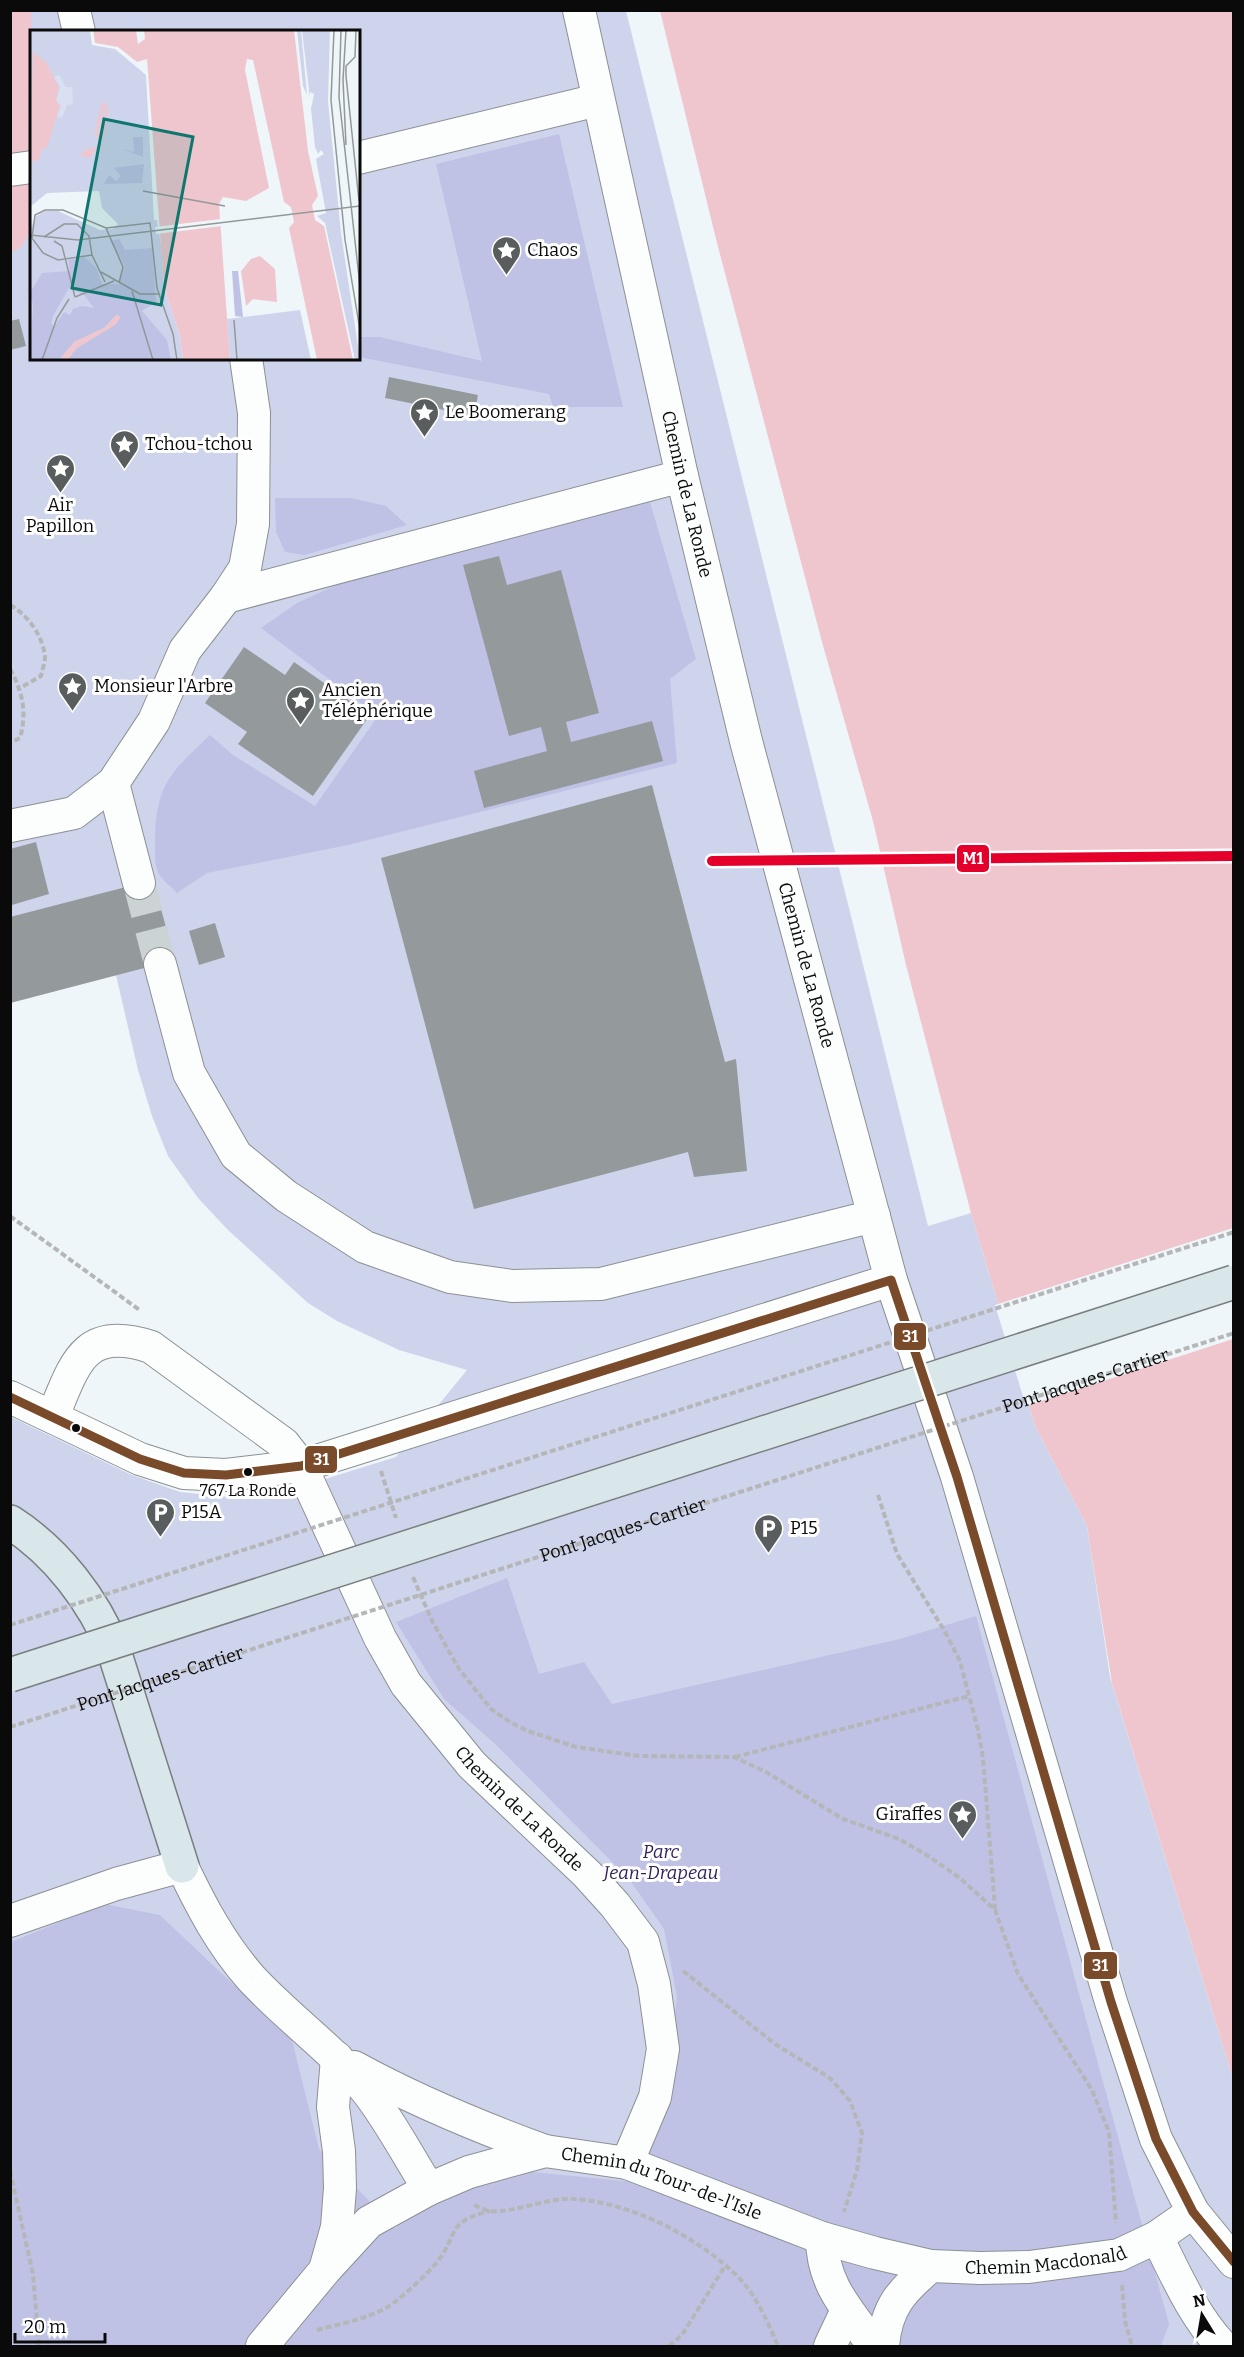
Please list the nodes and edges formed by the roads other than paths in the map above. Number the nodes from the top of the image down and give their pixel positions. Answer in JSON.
{"nodes":[{"id":1,"x":74,"y":10,"type":"edge"},
{"id":2,"x":579,"y":10,"type":"edge"},
{"id":3,"x":78,"y":30,"type":"edge"},
{"id":4,"x":598,"y":100,"type":"junction"},
{"id":5,"x":360,"y":158,"type":"edge"},
{"id":6,"x":30,"y":167,"type":"edge"},
{"id":7,"x":10,"y":170,"type":"edge"},
{"id":8,"x":246,"y":360,"type":"edge"},
{"id":9,"x":682,"y":476,"type":"junction"},
{"id":10,"x":226,"y":597,"type":"junction"},
{"id":11,"x":113,"y":783,"type":"junction"},
{"id":12,"x":10,"y":826,"type":"edge"},
{"id":13,"x":139,"y":884,"type":"tunnel mouth"},
{"id":14,"x":160,"y":964,"type":"tunnel mouth"},
{"id":15,"x":874,"y":1216,"type":"junction"},
{"id":16,"x":891,"y":1280,"type":"junction"},
{"id":17,"x":1233,"y":1282,"type":"edge"},
{"id":18,"x":10,"y":1397,"type":"edge"},
{"id":19,"x":53,"y":1416,"type":"junction"},
{"id":20,"x":301,"y":1466,"type":"junction"},
{"id":21,"x":10,"y":1522,"type":"edge"},
{"id":22,"x":10,"y":1676,"type":"edge"},
{"id":23,"x":182,"y":1866,"type":"junction"},
{"id":24,"x":10,"y":1921,"type":"edge"},
{"id":25,"x":337,"y":2058,"type":"junction"},
{"id":26,"x":545,"y":2151,"type":"junction"},
{"id":27,"x":627,"y":2163,"type":"junction"},
{"id":28,"x":429,"y":2189,"type":"junction"},
{"id":29,"x":1193,"y":2212,"type":"junction"},
{"id":30,"x":1157,"y":2237,"type":"junction"},
{"id":31,"x":822,"y":2238,"type":"junction"},
{"id":32,"x":1233,"y":2262,"type":"edge"},
{"id":33,"x":931,"y":2266,"type":"junction"},
{"id":34,"x":325,"y":2270,"type":"junction"},
{"id":35,"x":847,"y":2310,"type":"junction"},
{"id":36,"x":1233,"y":2341,"type":"edge"},
{"id":37,"x":262,"y":2346,"type":"edge"},
{"id":38,"x":830,"y":2346,"type":"edge"},
{"id":39,"x":874,"y":2346,"type":"edge"},
{"id":40,"x":883,"y":2346,"type":"edge"},
{"id":41,"x":1224,"y":2346,"type":"edge"}],
"edges":[{"from":1,"to":3,"type":"street"},
{"from":2,"to":4,"type":"street","name":"Chemin de La Ronde"},
{"from":4,"to":5,"type":"street"},
{"from":4,"to":9,"type":"street","name":"Chemin de La Ronde"},
{"from":6,"to":7,"type":"street"},
{"from":8,"to":10,"type":"street"},
{"from":9,"to":10,"type":"street"},
{"from":9,"to":15,"type":"street","name":"Chemin de La Ronde"},
{"from":10,"to":11,"type":"street"},
{"from":11,"to":12,"type":"street"},
{"from":11,"to":13,"type":"street"},
{"from":14,"to":15,"type":"street"},
{"from":15,"to":16,"type":"street","name":"Chemin de La Ronde"},
{"from":16,"to":20,"type":"street"},
{"from":16,"to":29,"type":"street"},
{"from":17,"to":22,"type":"main road","bridge":true},
{"from":18,"to":19,"type":"street"},
{"from":19,"to":20,"type":"street"},
{"from":19,"to":20,"type":"street","name":"Chemin de La Ronde"},
{"from":20,"to":27,"type":"street","name":"Chemin de La Ronde"},
{"from":21,"to":23,"type":"main road"},
{"from":23,"to":24,"type":"street"},
{"from":23,"to":25,"type":"street"},
{"from":25,"to":26,"type":"street"},
{"from":25,"to":28,"type":"street"},
{"from":25,"to":34,"type":"street"},
{"from":26,"to":27,"type":"street","name":"Chemin du Tour-de-l'Isle"},
{"from":26,"to":28,"type":"street","name":"Chemin du Tour-de-l'Isle"},
{"from":27,"to":31,"type":"street","name":"Chemin du Tour-de-l'Isle"},
{"from":28,"to":34,"type":"street","name":"Chemin du Tour-de-l'Isle"},
{"from":29,"to":30,"type":"street","name":"Chemin Macdonald"},
{"from":29,"to":32,"type":"street"},
{"from":30,"to":33,"type":"street","name":"Chemin Macdonald"},
{"from":30,"to":41,"type":"street"},
{"from":31,"to":33,"type":"street","name":"Chemin Macdonald"},
{"from":31,"to":35,"type":"street"},
{"from":33,"to":40,"type":"street"},
{"from":34,"to":37,"type":"street","name":"Chemin du Tour-de-l'Isle"},
{"from":35,"to":38,"type":"street"},
{"from":35,"to":39,"type":"street"},
{"from":36,"to":41,"type":"street"}]}
